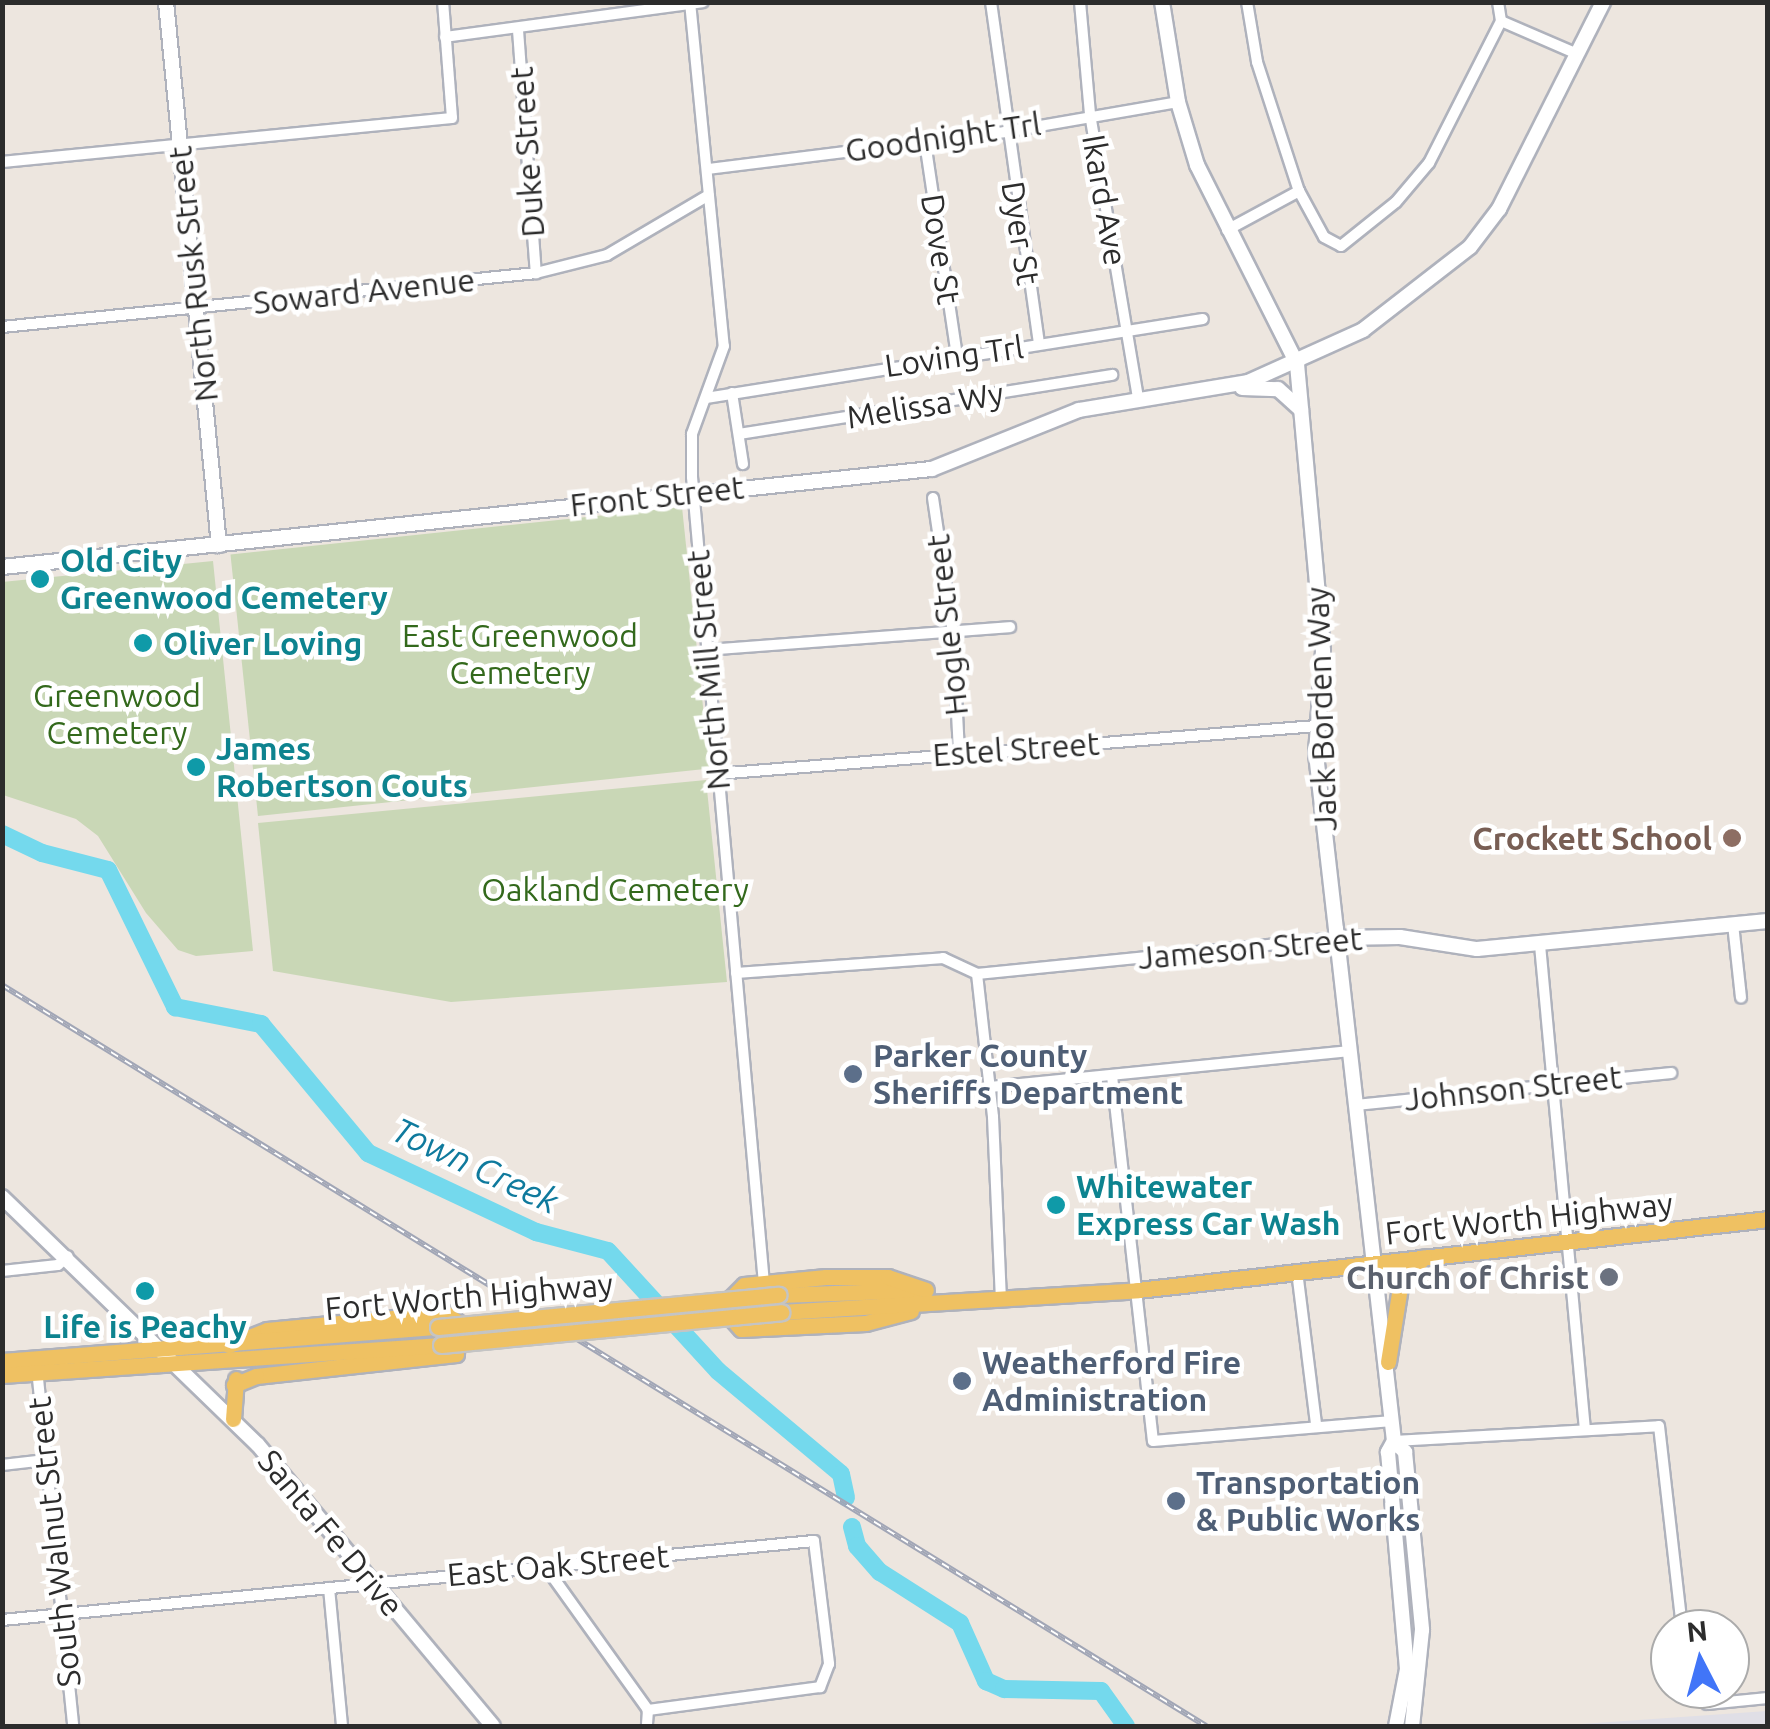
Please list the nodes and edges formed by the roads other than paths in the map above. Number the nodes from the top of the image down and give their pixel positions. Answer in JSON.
{"nodes":[{"id":1,"x":166,"y":2,"type":"edge"},
{"id":2,"x":443,"y":2,"type":"edge"},
{"id":3,"x":992,"y":2,"type":"edge"},
{"id":4,"x":1080,"y":2,"type":"edge"},
{"id":5,"x":1162,"y":2,"type":"edge"},
{"id":6,"x":1247,"y":2,"type":"edge"},
{"id":7,"x":1498,"y":2,"type":"edge"},
{"id":8,"x":1603,"y":2,"type":"edge"},
{"id":9,"x":695,"y":4,"type":"edge"},
{"id":10,"x":1500,"y":20,"type":"junction"},
{"id":11,"x":518,"y":30,"type":"junction"},
{"id":12,"x":445,"y":37,"type":"junction"},
{"id":13,"x":1575,"y":53,"type":"junction"},
{"id":14,"x":1178,"y":102,"type":"junction"},
{"id":15,"x":1090,"y":114,"type":"junction"},
{"id":16,"x":1005,"y":132,"type":"junction"},
{"id":17,"x":180,"y":142,"type":"junction"},
{"id":18,"x":925,"y":142,"type":"junction"},
{"id":19,"x":2,"y":162,"type":"edge"},
{"id":20,"x":708,"y":168,"type":"junction"},
{"id":21,"x":1299,"y":191,"type":"junction"},
{"id":22,"x":708,"y":196,"type":"junction"},
{"id":23,"x":1226,"y":230,"type":"junction"},
{"id":24,"x":536,"y":274,"type":"junction"},
{"id":25,"x":195,"y":308,"type":"junction"},
{"id":26,"x":1203,"y":319,"type":"dead end"},
{"id":27,"x":2,"y":326,"type":"edge"},
{"id":28,"x":1127,"y":330,"type":"junction"},
{"id":29,"x":1039,"y":344,"type":"junction"},
{"id":30,"x":957,"y":356,"type":"junction"},
{"id":31,"x":1297,"y":364,"type":"junction"},
{"id":32,"x":1112,"y":375,"type":"dead end"},
{"id":33,"x":1232,"y":386,"type":"junction"},
{"id":34,"x":732,"y":393,"type":"junction"},
{"id":35,"x":1138,"y":397,"type":"junction"},
{"id":36,"x":706,"y":398,"type":"junction"},
{"id":37,"x":1302,"y":412,"type":"junction"},
{"id":38,"x":738,"y":434,"type":"junction"},
{"id":39,"x":743,"y":464,"type":"dead end"},
{"id":40,"x":693,"y":492,"type":"junction"},
{"id":41,"x":933,"y":498,"type":"dead end"},
{"id":42,"x":220,"y":546,"type":"junction"},
{"id":43,"x":2,"y":567,"type":"edge"},
{"id":44,"x":1010,"y":627,"type":"dead end"},
{"id":45,"x":953,"y":634,"type":"junction"},
{"id":46,"x":706,"y":650,"type":"junction"},
{"id":47,"x":1316,"y":726,"type":"junction"},
{"id":48,"x":959,"y":754,"type":"junction"},
{"id":49,"x":716,"y":774,"type":"junction"},
{"id":50,"x":1768,"y":921,"type":"edge"},
{"id":51,"x":1734,"y":924,"type":"junction"},
{"id":52,"x":1337,"y":938,"type":"junction"},
{"id":53,"x":1540,"y":946,"type":"junction"},
{"id":54,"x":736,"y":974,"type":"junction"},
{"id":55,"x":977,"y":974,"type":"junction"},
{"id":56,"x":1741,"y":998,"type":"dead end"},
{"id":57,"x":1350,"y":1050,"type":"junction"},
{"id":58,"x":1671,"y":1073,"type":"dead end"},
{"id":59,"x":1112,"y":1076,"type":"junction"},
{"id":60,"x":1553,"y":1082,"type":"junction"},
{"id":61,"x":990,"y":1086,"type":"junction"},
{"id":62,"x":1356,"y":1105,"type":"junction"},
{"id":63,"x":2,"y":1196,"type":"edge"},
{"id":64,"x":1768,"y":1219,"type":"edge"},
{"id":65,"x":1570,"y":1241,"type":"junction"},
{"id":66,"x":68,"y":1255,"type":"junction"},
{"id":67,"x":1424,"y":1257,"type":"junction"},
{"id":68,"x":1377,"y":1262,"type":"junction"},
{"id":69,"x":2,"y":1271,"type":"edge"},
{"id":70,"x":1297,"y":1271,"type":"junction"},
{"id":71,"x":764,"y":1283,"type":"junction"},
{"id":72,"x":1138,"y":1290,"type":"junction"},
{"id":73,"x":929,"y":1298,"type":"junction"},
{"id":74,"x":1000,"y":1298,"type":"junction"},
{"id":75,"x":780,"y":1303,"type":"junction"},
{"id":76,"x":229,"y":1345,"type":"junction"},
{"id":77,"x":161,"y":1346,"type":"junction"},
{"id":78,"x":2,"y":1361,"type":"edge"},
{"id":79,"x":269,"y":1361,"type":"junction"},
{"id":80,"x":178,"y":1362,"type":"junction"},
{"id":81,"x":1388,"y":1362,"type":"junction"},
{"id":82,"x":36,"y":1365,"type":"junction"},
{"id":83,"x":2,"y":1376,"type":"edge"},
{"id":84,"x":234,"y":1385,"type":"junction"},
{"id":85,"x":234,"y":1419,"type":"junction"},
{"id":86,"x":1392,"y":1421,"type":"junction"},
{"id":87,"x":1316,"y":1424,"type":"junction"},
{"id":88,"x":1585,"y":1430,"type":"junction"},
{"id":89,"x":1394,"y":1441,"type":"junction"},
{"id":90,"x":46,"y":1460,"type":"junction"},
{"id":91,"x":2,"y":1465,"type":"edge"},
{"id":92,"x":544,"y":1566,"type":"junction"},
{"id":93,"x":374,"y":1584,"type":"junction"},
{"id":94,"x":330,"y":1588,"type":"junction"},
{"id":95,"x":1680,"y":1609,"type":"edge"},
{"id":96,"x":61,"y":1615,"type":"junction"},
{"id":97,"x":2,"y":1620,"type":"edge"},
{"id":98,"x":648,"y":1710,"type":"junction"},
{"id":99,"x":72,"y":1726,"type":"edge"},
{"id":100,"x":342,"y":1726,"type":"edge"},
{"id":101,"x":493,"y":1726,"type":"edge"},
{"id":102,"x":647,"y":1726,"type":"edge"},
{"id":103,"x":1396,"y":1726,"type":"edge"},
{"id":104,"x":1412,"y":1726,"type":"edge"}],
"edges":[{"from":1,"to":17,"type":"street","name":"North Rusk Street"},
{"from":2,"to":12,"type":"street"},
{"from":3,"to":16,"type":"street","name":"Dyer St"},
{"from":4,"to":15,"type":"street","name":"Ikard Ave"},
{"from":5,"to":14,"type":"street","name":"Jack Borden Way"},
{"from":6,"to":21,"type":"street"},
{"from":7,"to":10,"type":"street"},
{"from":8,"to":13,"type":"street","name":"Front Street"},
{"from":9,"to":11,"type":"street"},
{"from":9,"to":20,"type":"street","name":"North Mill Street"},
{"from":10,"to":13,"type":"street"},
{"from":10,"to":21,"type":"street"},
{"from":11,"to":12,"type":"street"},
{"from":11,"to":24,"type":"street","name":"Duke Street"},
{"from":12,"to":17,"type":"street"},
{"from":13,"to":31,"type":"street","name":"Front Street"},
{"from":14,"to":15,"type":"street","name":"Goodnight Trl"},
{"from":14,"to":23,"type":"street","name":"Jack Borden Way"},
{"from":15,"to":16,"type":"street","name":"Goodnight Trl"},
{"from":15,"to":28,"type":"street","name":"Ikard Ave"},
{"from":16,"to":18,"type":"street","name":"Goodnight Trl"},
{"from":16,"to":29,"type":"street","name":"Dyer St"},
{"from":17,"to":19,"type":"street"},
{"from":17,"to":25,"type":"street","name":"North Rusk Street"},
{"from":18,"to":20,"type":"street","name":"Goodnight Trl"},
{"from":18,"to":30,"type":"street","name":"Dove St"},
{"from":20,"to":22,"type":"street","name":"North Mill Street"},
{"from":21,"to":23,"type":"street"},
{"from":22,"to":24,"type":"street","name":"Soward Avenue"},
{"from":22,"to":36,"type":"street","name":"North Mill Street"},
{"from":23,"to":31,"type":"street","name":"Jack Borden Way"},
{"from":24,"to":25,"type":"street","name":"Soward Avenue"},
{"from":25,"to":27,"type":"street","name":"Soward Avenue"},
{"from":25,"to":42,"type":"street","name":"North Rusk Street"},
{"from":26,"to":28,"type":"street","name":"Loving Trl"},
{"from":28,"to":29,"type":"street","name":"Loving Trl"},
{"from":28,"to":35,"type":"street","name":"Ikard Ave"},
{"from":29,"to":30,"type":"street","name":"Loving Trl"},
{"from":30,"to":34,"type":"street","name":"Loving Trl"},
{"from":31,"to":33,"type":"street","name":"Front Street"},
{"from":31,"to":37,"type":"street","name":"Jack Borden Way"},
{"from":32,"to":38,"type":"street","name":"Melissa Wy"},
{"from":33,"to":35,"type":"street","name":"Front Street"},
{"from":33,"to":37,"type":"street"},
{"from":34,"to":36,"type":"street","name":"Loving Trl"},
{"from":34,"to":38,"type":"street"},
{"from":35,"to":40,"type":"street","name":"Front Street"},
{"from":36,"to":40,"type":"street","name":"North Mill Street"},
{"from":37,"to":47,"type":"street","name":"Jack Borden Way"},
{"from":38,"to":39,"type":"street"},
{"from":40,"to":42,"type":"street","name":"Front Street"},
{"from":40,"to":46,"type":"street","name":"North Mill Street"},
{"from":41,"to":45,"type":"street","name":"Hogle Street"},
{"from":42,"to":43,"type":"street","name":"Front Street"},
{"from":44,"to":45,"type":"street"},
{"from":45,"to":46,"type":"street"},
{"from":45,"to":48,"type":"street","name":"Hogle Street"},
{"from":46,"to":49,"type":"street","name":"North Mill Street"},
{"from":47,"to":48,"type":"street","name":"Estel Street"},
{"from":47,"to":52,"type":"street","name":"Jack Borden Way"},
{"from":48,"to":49,"type":"street","name":"Estel Street"},
{"from":49,"to":54,"type":"street","name":"North Mill Street"},
{"from":50,"to":51,"type":"street","name":"Jameson Street"},
{"from":51,"to":53,"type":"street","name":"Jameson Street"},
{"from":51,"to":56,"type":"street"},
{"from":52,"to":53,"type":"street","name":"Jameson Street"},
{"from":52,"to":55,"type":"street","name":"Jameson Street"},
{"from":52,"to":57,"type":"street","name":"Jack Borden Way"},
{"from":53,"to":60,"type":"street"},
{"from":54,"to":55,"type":"street","name":"Jameson Street"},
{"from":54,"to":71,"type":"street","name":"North Mill Street"},
{"from":55,"to":61,"type":"street"},
{"from":57,"to":59,"type":"street"},
{"from":57,"to":62,"type":"street","name":"Jack Borden Way"},
{"from":58,"to":60,"type":"street","name":"Johnson Street"},
{"from":59,"to":61,"type":"street"},
{"from":59,"to":72,"type":"street"},
{"from":60,"to":62,"type":"street","name":"Johnson Street"},
{"from":60,"to":65,"type":"street"},
{"from":61,"to":74,"type":"street"},
{"from":62,"to":68,"type":"street","name":"Jack Borden Way"},
{"from":63,"to":66,"type":"street","name":"Santa Fe Drive"},
{"from":64,"to":65,"type":"main road","name":"Fort Worth Highway"},
{"from":65,"to":67,"type":"main road","name":"Fort Worth Highway"},
{"from":65,"to":88,"type":"street"},
{"from":66,"to":69,"type":"street"},
{"from":66,"to":77,"type":"street","name":"Santa Fe Drive"},
{"from":67,"to":68,"type":"main road","name":"Fort Worth Highway"},
{"from":67,"to":81,"type":"main road"},
{"from":68,"to":70,"type":"main road","name":"Fort Worth Highway"},
{"from":68,"to":81,"type":"street","name":"Jack Borden Way"},
{"from":70,"to":72,"type":"main road","name":"Fort Worth Highway"},
{"from":70,"to":87,"type":"street"},
{"from":71,"to":73,"type":"main road"},
{"from":71,"to":73,"type":"main road"},
{"from":72,"to":74,"type":"main road","name":"Fort Worth Highway"},
{"from":72,"to":87,"type":"street"},
{"from":73,"to":74,"type":"main road","name":"Fort Worth Highway"},
{"from":73,"to":75,"type":"main road","name":"Fort Worth Highway"},
{"from":75,"to":76,"type":"main road","name":"Fort Worth Highway","bridge":true},
{"from":75,"to":79,"type":"main road","name":"Fort Worth Highway","bridge":true},
{"from":76,"to":77,"type":"main road","name":"Fort Worth Highway"},
{"from":76,"to":84,"type":"main road"},
{"from":77,"to":80,"type":"street","name":"Santa Fe Drive"},
{"from":77,"to":82,"type":"main road","name":"Fort Worth Highway"},
{"from":78,"to":82,"type":"main road","name":"Fort Worth Highway"},
{"from":79,"to":80,"type":"main road","name":"Fort Worth Highway"},
{"from":79,"to":84,"type":"main road"},
{"from":80,"to":82,"type":"main road","name":"Fort Worth Highway"},
{"from":80,"to":85,"type":"street","name":"Santa Fe Drive"},
{"from":81,"to":86,"type":"street","name":"Jack Borden Way"},
{"from":82,"to":83,"type":"main road","name":"Fort Worth Highway"},
{"from":82,"to":90,"type":"street","name":"South Walnut Street"},
{"from":84,"to":85,"type":"main road"},
{"from":85,"to":93,"type":"street","name":"Santa Fe Drive"},
{"from":86,"to":87,"type":"street"},
{"from":86,"to":89,"type":"street","name":"Jack Borden Way"},
{"from":88,"to":89,"type":"street"},
{"from":88,"to":95,"type":"street"},
{"from":89,"to":103,"type":"street","name":"Jack Borden Way"},
{"from":89,"to":104,"type":"street","name":"Jack Borden Way"},
{"from":90,"to":91,"type":"street"},
{"from":90,"to":96,"type":"street","name":"South Walnut Street"},
{"from":92,"to":93,"type":"street","name":"East Oak Street"},
{"from":92,"to":98,"type":"street"},
{"from":92,"to":98,"type":"street","name":"East Oak Street"},
{"from":93,"to":94,"type":"street","name":"East Oak Street"},
{"from":93,"to":101,"type":"street","name":"Santa Fe Drive"},
{"from":94,"to":96,"type":"street","name":"East Oak Street"},
{"from":94,"to":100,"type":"street"},
{"from":96,"to":97,"type":"street","name":"East Oak Street"},
{"from":96,"to":99,"type":"street","name":"South Walnut Street"},
{"from":98,"to":102,"type":"street"}]}
